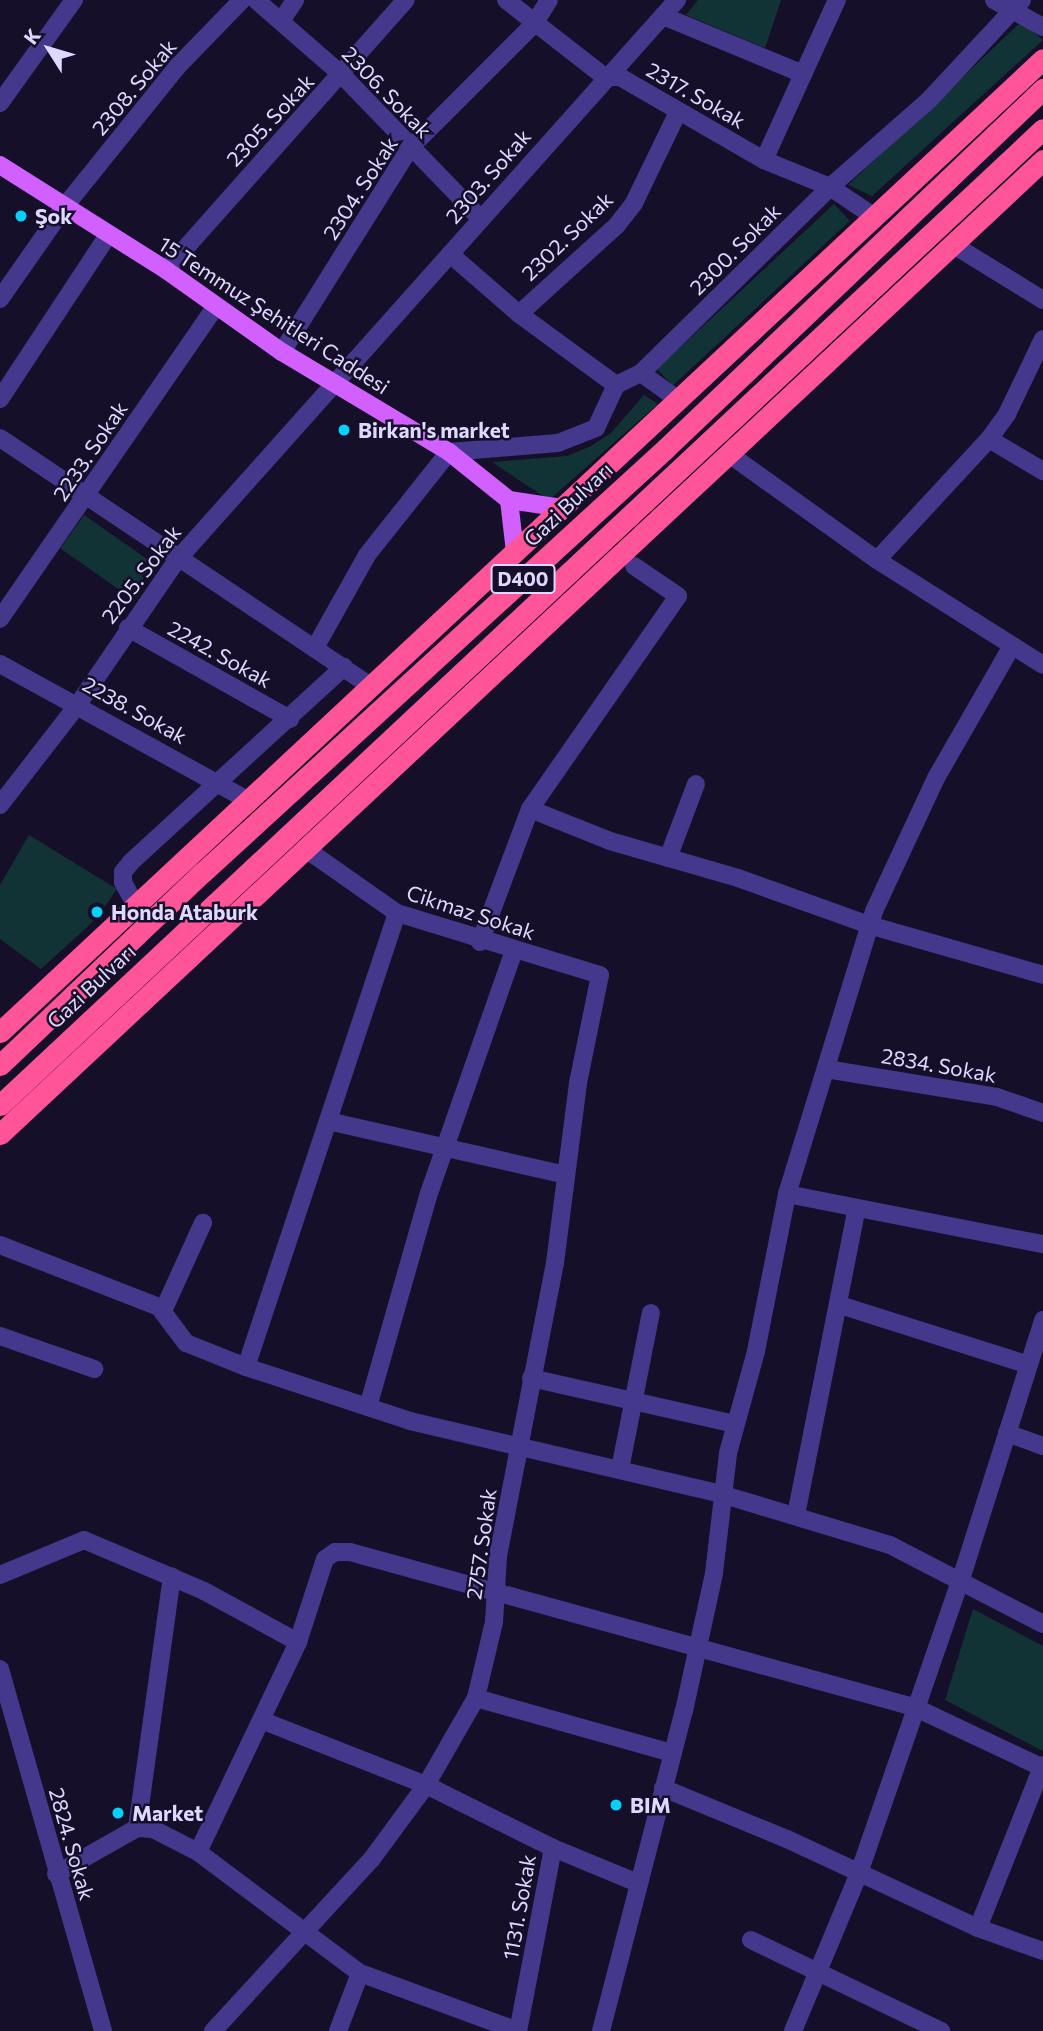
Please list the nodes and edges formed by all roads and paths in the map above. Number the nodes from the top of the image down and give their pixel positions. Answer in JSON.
{"nodes":[{"id":1,"x":74,"y":0,"type":"edge"},
{"id":2,"x":242,"y":0,"type":"edge"},
{"id":3,"x":256,"y":0,"type":"edge"},
{"id":4,"x":295,"y":0,"type":"edge"},
{"id":5,"x":407,"y":0,"type":"edge"},
{"id":6,"x":506,"y":0,"type":"edge"},
{"id":7,"x":549,"y":0,"type":"edge"},
{"id":8,"x":677,"y":0,"type":"edge"},
{"id":9,"x":837,"y":0,"type":"edge"},
{"id":10,"x":995,"y":0,"type":"edge"},
{"id":11,"x":1019,"y":5,"type":"edge"},
{"id":12,"x":663,"y":16,"type":"junction"},
{"id":13,"x":281,"y":21,"type":"junction"},
{"id":14,"x":534,"y":24,"type":"junction"},
{"id":15,"x":1043,"y":27,"type":"edge"},
{"id":16,"x":1043,"y":59,"type":"edge"},
{"id":17,"x":803,"y":74,"type":"junction"},
{"id":18,"x":343,"y":76,"type":"junction"},
{"id":19,"x":605,"y":76,"type":"junction"},
{"id":20,"x":1043,"y":89,"type":"edge"},
{"id":21,"x":0,"y":103,"type":"edge"},
{"id":22,"x":678,"y":112,"type":"junction"},
{"id":23,"x":1043,"y":129,"type":"edge"},
{"id":24,"x":410,"y":148,"type":"junction"},
{"id":25,"x":764,"y":160,"type":"junction"},
{"id":26,"x":1043,"y":160,"type":"edge"},
{"id":27,"x":0,"y":165,"type":"edge"},
{"id":28,"x":830,"y":187,"type":"junction"},
{"id":29,"x":65,"y":206,"type":"junction"},
{"id":30,"x":873,"y":216,"type":"junction"},
{"id":31,"x":481,"y":219,"type":"junction"},
{"id":32,"x":107,"y":237,"type":"junction"},
{"id":33,"x":952,"y":244,"type":"junction"},
{"id":34,"x":450,"y":254,"type":"junction"},
{"id":35,"x":166,"y":270,"type":"junction"},
{"id":36,"x":0,"y":299,"type":"edge"},
{"id":37,"x":1043,"y":300,"type":"edge"},
{"id":38,"x":215,"y":307,"type":"junction"},
{"id":39,"x":519,"y":314,"type":"junction"},
{"id":40,"x":1043,"y":339,"type":"edge"},
{"id":41,"x":282,"y":352,"type":"junction"},
{"id":42,"x":641,"y":373,"type":"junction"},
{"id":43,"x":334,"y":383,"type":"junction"},
{"id":44,"x":616,"y":385,"type":"junction"},
{"id":45,"x":0,"y":399,"type":"edge"},
{"id":46,"x":677,"y":399,"type":"junction"},
{"id":47,"x":0,"y":438,"type":"edge"},
{"id":48,"x":989,"y":439,"type":"junction"},
{"id":49,"x":449,"y":452,"type":"junction"},
{"id":50,"x":729,"y":453,"type":"junction"},
{"id":51,"x":1043,"y":471,"type":"edge"},
{"id":52,"x":86,"y":497,"type":"junction"},
{"id":53,"x":509,"y":500,"type":"junction"},
{"id":54,"x":563,"y":508,"type":"junction"},
{"id":55,"x":514,"y":552,"type":"junction"},
{"id":56,"x":177,"y":560,"type":"junction"},
{"id":57,"x":877,"y":560,"type":"junction"},
{"id":58,"x":634,"y":566,"type":"dead end"},
{"id":59,"x":0,"y":619,"type":"edge"},
{"id":60,"x":128,"y":628,"type":"junction"},
{"id":61,"x":316,"y":646,"type":"junction"},
{"id":62,"x":1012,"y":646,"type":"junction"},
{"id":63,"x":0,"y":664,"type":"edge"},
{"id":64,"x":1043,"y":665,"type":"edge"},
{"id":65,"x":344,"y":667,"type":"junction"},
{"id":66,"x":369,"y":685,"type":"junction"},
{"id":67,"x":79,"y":703,"type":"junction"},
{"id":68,"x":290,"y":719,"type":"junction"},
{"id":69,"x":216,"y":782,"type":"junction"},
{"id":70,"x":696,"y":784,"type":"dead end"},
{"id":71,"x":246,"y":799,"type":"junction"},
{"id":72,"x":0,"y":805,"type":"edge"},
{"id":73,"x":530,"y":809,"type":"junction"},
{"id":74,"x":303,"y":848,"type":"junction"},
{"id":75,"x":668,"y":858,"type":"junction"},
{"id":76,"x":135,"y":904,"type":"junction"},
{"id":77,"x":397,"y":913,"type":"junction"},
{"id":78,"x":869,"y":925,"type":"junction"},
{"id":79,"x":480,"y":942,"type":"junction"},
{"id":80,"x":514,"y":951,"type":"junction"},
{"id":81,"x":600,"y":975,"type":"joint"},
{"id":82,"x":1043,"y":975,"type":"edge"},
{"id":83,"x":4,"y":1021,"type":"edge"},
{"id":84,"x":0,"y":1065,"type":"edge"},
{"id":85,"x":826,"y":1069,"type":"junction"},
{"id":86,"x":0,"y":1105,"type":"edge"},
{"id":87,"x":1043,"y":1113,"type":"edge"},
{"id":88,"x":328,"y":1121,"type":"junction"},
{"id":89,"x":0,"y":1134,"type":"edge"},
{"id":90,"x":445,"y":1147,"type":"junction"},
{"id":91,"x":566,"y":1175,"type":"junction"},
{"id":92,"x":787,"y":1194,"type":"junction"},
{"id":93,"x":856,"y":1211,"type":"junction"},
{"id":94,"x":203,"y":1223,"type":"dead end"},
{"id":95,"x":1043,"y":1244,"type":"edge"},
{"id":96,"x":0,"y":1245,"type":"edge"},
{"id":97,"x":841,"y":1305,"type":"junction"},
{"id":98,"x":163,"y":1311,"type":"junction"},
{"id":99,"x":651,"y":1313,"type":"dead end"},
{"id":100,"x":1043,"y":1320,"type":"edge"},
{"id":101,"x":0,"y":1336,"type":"edge"},
{"id":102,"x":1030,"y":1365,"type":"junction"},
{"id":103,"x":246,"y":1367,"type":"junction"},
{"id":104,"x":94,"y":1369,"type":"dead end"},
{"id":105,"x":531,"y":1378,"type":"junction"},
{"id":106,"x":635,"y":1401,"type":"junction"},
{"id":107,"x":368,"y":1407,"type":"junction"},
{"id":108,"x":736,"y":1424,"type":"junction"},
{"id":109,"x":1007,"y":1433,"type":"junction"},
{"id":110,"x":520,"y":1446,"type":"junction"},
{"id":111,"x":1043,"y":1446,"type":"edge"},
{"id":112,"x":620,"y":1469,"type":"junction"},
{"id":113,"x":722,"y":1494,"type":"junction"},
{"id":114,"x":796,"y":1515,"type":"junction"},
{"id":115,"x":0,"y":1575,"type":"edge"},
{"id":116,"x":172,"y":1576,"type":"junction"},
{"id":117,"x":961,"y":1579,"type":"junction"},
{"id":118,"x":496,"y":1591,"type":"junction"},
{"id":119,"x":1043,"y":1624,"type":"edge"},
{"id":120,"x":298,"y":1642,"type":"junction"},
{"id":121,"x":697,"y":1649,"type":"junction"},
{"id":122,"x":0,"y":1669,"type":"edge"},
{"id":123,"x":476,"y":1698,"type":"junction"},
{"id":124,"x":914,"y":1707,"type":"junction"},
{"id":125,"x":261,"y":1720,"type":"junction"},
{"id":126,"x":672,"y":1753,"type":"junction"},
{"id":127,"x":1043,"y":1767,"type":"edge"},
{"id":128,"x":426,"y":1785,"type":"junction"},
{"id":129,"x":663,"y":1788,"type":"junction"},
{"id":130,"x":137,"y":1828,"type":"junction"},
{"id":131,"x":553,"y":1848,"type":"junction"},
{"id":132,"x":198,"y":1852,"type":"junction"},
{"id":133,"x":859,"y":1873,"type":"junction"},
{"id":134,"x":56,"y":1874,"type":"junction"},
{"id":135,"x":638,"y":1882,"type":"junction"},
{"id":136,"x":304,"y":1928,"type":"junction"},
{"id":137,"x":978,"y":1928,"type":"junction"},
{"id":138,"x":751,"y":1940,"type":"dead end"},
{"id":139,"x":1043,"y":1951,"type":"edge"},
{"id":140,"x":817,"y":1972,"type":"junction"},
{"id":141,"x":360,"y":1973,"type":"junction"},
{"id":142,"x":103,"y":2031,"type":"edge"},
{"id":143,"x":213,"y":2031,"type":"edge"},
{"id":144,"x":338,"y":2031,"type":"edge"},
{"id":145,"x":518,"y":2031,"type":"edge"},
{"id":146,"x":601,"y":2031,"type":"edge"},
{"id":147,"x":793,"y":2031,"type":"edge"},
{"id":148,"x":941,"y":2031,"type":"edge"}],
"edges":[{"from":1,"to":21,"type":"street"},
{"from":2,"to":29,"type":"street","name":"2308. Sokak"},
{"from":3,"to":13,"type":"street","name":"2306. Sokak"},
{"from":4,"to":13,"type":"street"},
{"from":5,"to":18,"type":"street","name":"2305. Sokak"},
{"from":6,"to":14,"type":"street","name":"2317. Sokak"},
{"from":7,"to":14,"type":"street","name":"2304. Sokak"},
{"from":8,"to":12,"type":"street","name":"2303. Sokak"},
{"from":9,"to":17,"type":"street"},
{"from":10,"to":11,"type":"street"},
{"from":11,"to":15,"type":"street"},
{"from":11,"to":28,"type":"street","name":"2300. Sokak"},
{"from":12,"to":17,"type":"street"},
{"from":12,"to":19,"type":"street","name":"2303. Sokak"},
{"from":13,"to":18,"type":"street","name":"2306. Sokak"},
{"from":14,"to":19,"type":"street","name":"2317. Sokak"},
{"from":14,"to":24,"type":"street","name":"2304. Sokak"},
{"from":16,"to":30,"type":"highway"},
{"from":17,"to":25,"type":"street"},
{"from":18,"to":24,"type":"street","name":"2306. Sokak"},
{"from":18,"to":35,"type":"street","name":"2305. Sokak"},
{"from":19,"to":22,"type":"street","name":"2317. Sokak"},
{"from":19,"to":31,"type":"street","name":"2303. Sokak"},
{"from":20,"to":84,"type":"highway","name":"Gazi Bulvarı","number":"D400"},
{"from":22,"to":25,"type":"street","name":"2317. Sokak"},
{"from":22,"to":39,"type":"street","name":"2302. Sokak"},
{"from":23,"to":86,"type":"highway","name":"Gazi Bulvarı","number":"D400"},
{"from":24,"to":31,"type":"street","name":"2306. Sokak"},
{"from":24,"to":41,"type":"street","name":"2304. Sokak"},
{"from":25,"to":28,"type":"street","name":"2317. Sokak"},
{"from":26,"to":33,"type":"highway"},
{"from":27,"to":29,"type":"main road","name":"15 Temmuz Şehitleri Caddesi"},
{"from":28,"to":30,"type":"street","name":"2317. Sokak"},
{"from":28,"to":42,"type":"street","name":"2300. Sokak"},
{"from":29,"to":32,"type":"main road","name":"15 Temmuz Şehitleri Caddesi"},
{"from":29,"to":36,"type":"street","name":"2308. Sokak"},
{"from":30,"to":46,"type":"highway"},
{"from":31,"to":34,"type":"street","name":"2303. Sokak"},
{"from":32,"to":35,"type":"main road","name":"15 Temmuz Şehitleri Caddesi"},
{"from":32,"to":45,"type":"street"},
{"from":33,"to":37,"type":"street"},
{"from":33,"to":50,"type":"highway"},
{"from":34,"to":39,"type":"street"},
{"from":34,"to":43,"type":"street","name":"2303. Sokak"},
{"from":35,"to":38,"type":"main road","name":"15 Temmuz Şehitleri Caddesi"},
{"from":38,"to":41,"type":"main road","name":"15 Temmuz Şehitleri Caddesi"},
{"from":38,"to":52,"type":"street","name":"2233. Sokak"},
{"from":39,"to":44,"type":"street"},
{"from":40,"to":48,"type":"street"},
{"from":41,"to":43,"type":"main road","name":"15 Temmuz Şehitleri Caddesi"},
{"from":42,"to":44,"type":"street","name":"2300. Sokak"},
{"from":42,"to":46,"type":"street"},
{"from":43,"to":49,"type":"main road","name":"15 Temmuz Şehitleri Caddesi"},
{"from":43,"to":56,"type":"street","name":"2205. Sokak"},
{"from":44,"to":49,"type":"street"},
{"from":46,"to":54,"type":"highway"},
{"from":47,"to":52,"type":"street"},
{"from":48,"to":51,"type":"street"},
{"from":48,"to":57,"type":"street"},
{"from":49,"to":53,"type":"main road","name":"15 Temmuz Şehitleri Caddesi"},
{"from":49,"to":61,"type":"street"},
{"from":50,"to":57,"type":"street"},
{"from":50,"to":74,"type":"highway"},
{"from":52,"to":56,"type":"street"},
{"from":52,"to":59,"type":"street","name":"2233. Sokak"},
{"from":53,"to":54,"type":"main road"},
{"from":53,"to":55,"type":"main road"},
{"from":54,"to":55,"type":"highway"},
{"from":55,"to":66,"type":"highway"},
{"from":56,"to":60,"type":"street","name":"2205. Sokak"},
{"from":56,"to":61,"type":"street"},
{"from":57,"to":62,"type":"street"},
{"from":58,"to":73,"type":"street"},
{"from":60,"to":67,"type":"street","name":"2205. Sokak"},
{"from":60,"to":68,"type":"street","name":"2242. Sokak"},
{"from":61,"to":65,"type":"street"},
{"from":62,"to":64,"type":"street"},
{"from":62,"to":78,"type":"street"},
{"from":63,"to":67,"type":"street","name":"2238. Sokak"},
{"from":65,"to":66,"type":"street"},
{"from":65,"to":68,"type":"street"},
{"from":66,"to":71,"type":"highway"},
{"from":67,"to":69,"type":"street","name":"2238. Sokak"},
{"from":67,"to":72,"type":"street","name":"2205. Sokak"},
{"from":68,"to":69,"type":"street"},
{"from":69,"to":71,"type":"street","name":"2238. Sokak"},
{"from":69,"to":76,"type":"street"},
{"from":70,"to":75,"type":"street"},
{"from":71,"to":76,"type":"highway"},
{"from":73,"to":75,"type":"street"},
{"from":73,"to":79,"type":"street"},
{"from":74,"to":77,"type":"street","name":"Cikmaz Sokak"},
{"from":74,"to":89,"type":"highway"},
{"from":75,"to":78,"type":"street"},
{"from":76,"to":83,"type":"highway"},
{"from":77,"to":79,"type":"street","name":"Cikmaz Sokak"},
{"from":77,"to":88,"type":"street"},
{"from":78,"to":82,"type":"street"},
{"from":78,"to":85,"type":"street"},
{"from":79,"to":80,"type":"street","name":"Cikmaz Sokak"},
{"from":80,"to":81,"type":"street","name":"Cikmaz Sokak"},
{"from":80,"to":90,"type":"street"},
{"from":81,"to":91,"type":"street","name":"2757. Sokak"},
{"from":85,"to":87,"type":"street","name":"2834. Sokak"},
{"from":85,"to":92,"type":"street"},
{"from":88,"to":90,"type":"street"},
{"from":88,"to":103,"type":"street"},
{"from":90,"to":91,"type":"street"},
{"from":90,"to":107,"type":"street"},
{"from":91,"to":105,"type":"street","name":"2757. Sokak"},
{"from":92,"to":93,"type":"street"},
{"from":92,"to":108,"type":"street"},
{"from":93,"to":95,"type":"street"},
{"from":93,"to":97,"type":"street"},
{"from":94,"to":98,"type":"street"},
{"from":96,"to":98,"type":"street"},
{"from":97,"to":102,"type":"street"},
{"from":97,"to":114,"type":"street"},
{"from":98,"to":103,"type":"street"},
{"from":99,"to":106,"type":"street"},
{"from":100,"to":102,"type":"street"},
{"from":101,"to":104,"type":"street"},
{"from":102,"to":109,"type":"street"},
{"from":103,"to":107,"type":"street"},
{"from":105,"to":106,"type":"street"},
{"from":105,"to":110,"type":"street","name":"2757. Sokak"},
{"from":106,"to":108,"type":"street"},
{"from":106,"to":112,"type":"street"},
{"from":107,"to":110,"type":"street"},
{"from":108,"to":113,"type":"street"},
{"from":109,"to":111,"type":"street"},
{"from":109,"to":117,"type":"street"},
{"from":110,"to":112,"type":"street"},
{"from":110,"to":118,"type":"street","name":"2757. Sokak"},
{"from":112,"to":113,"type":"street"},
{"from":113,"to":114,"type":"street"},
{"from":113,"to":121,"type":"street"},
{"from":114,"to":117,"type":"street"},
{"from":115,"to":116,"type":"street"},
{"from":116,"to":120,"type":"street"},
{"from":116,"to":130,"type":"street"},
{"from":117,"to":119,"type":"street"},
{"from":117,"to":124,"type":"street"},
{"from":118,"to":120,"type":"street"},
{"from":118,"to":121,"type":"street"},
{"from":118,"to":123,"type":"street","name":"2757. Sokak"},
{"from":120,"to":125,"type":"street"},
{"from":121,"to":124,"type":"street"},
{"from":121,"to":126,"type":"street"},
{"from":122,"to":134,"type":"street","name":"2824. Sokak"},
{"from":123,"to":126,"type":"street"},
{"from":123,"to":128,"type":"street","name":"2757. Sokak"},
{"from":124,"to":127,"type":"street"},
{"from":124,"to":133,"type":"street"},
{"from":125,"to":128,"type":"street","name":"1131. Sokak"},
{"from":125,"to":132,"type":"street"},
{"from":126,"to":129,"type":"street"},
{"from":127,"to":137,"type":"street"},
{"from":128,"to":131,"type":"street","name":"1131. Sokak"},
{"from":128,"to":136,"type":"street","name":"2757. Sokak"},
{"from":129,"to":133,"type":"street"},
{"from":129,"to":135,"type":"street"},
{"from":130,"to":132,"type":"street"},
{"from":130,"to":134,"type":"street"},
{"from":131,"to":135,"type":"street"},
{"from":131,"to":145,"type":"street","name":"1131. Sokak"},
{"from":132,"to":136,"type":"street"},
{"from":133,"to":137,"type":"street"},
{"from":133,"to":140,"type":"street"},
{"from":134,"to":142,"type":"street","name":"2824. Sokak"},
{"from":135,"to":146,"type":"street"},
{"from":136,"to":141,"type":"street"},
{"from":136,"to":143,"type":"street","name":"2757. Sokak"},
{"from":137,"to":139,"type":"street"},
{"from":138,"to":140,"type":"street"},
{"from":140,"to":147,"type":"street"},
{"from":140,"to":148,"type":"street"},
{"from":141,"to":144,"type":"street"},
{"from":141,"to":145,"type":"street"}]}
